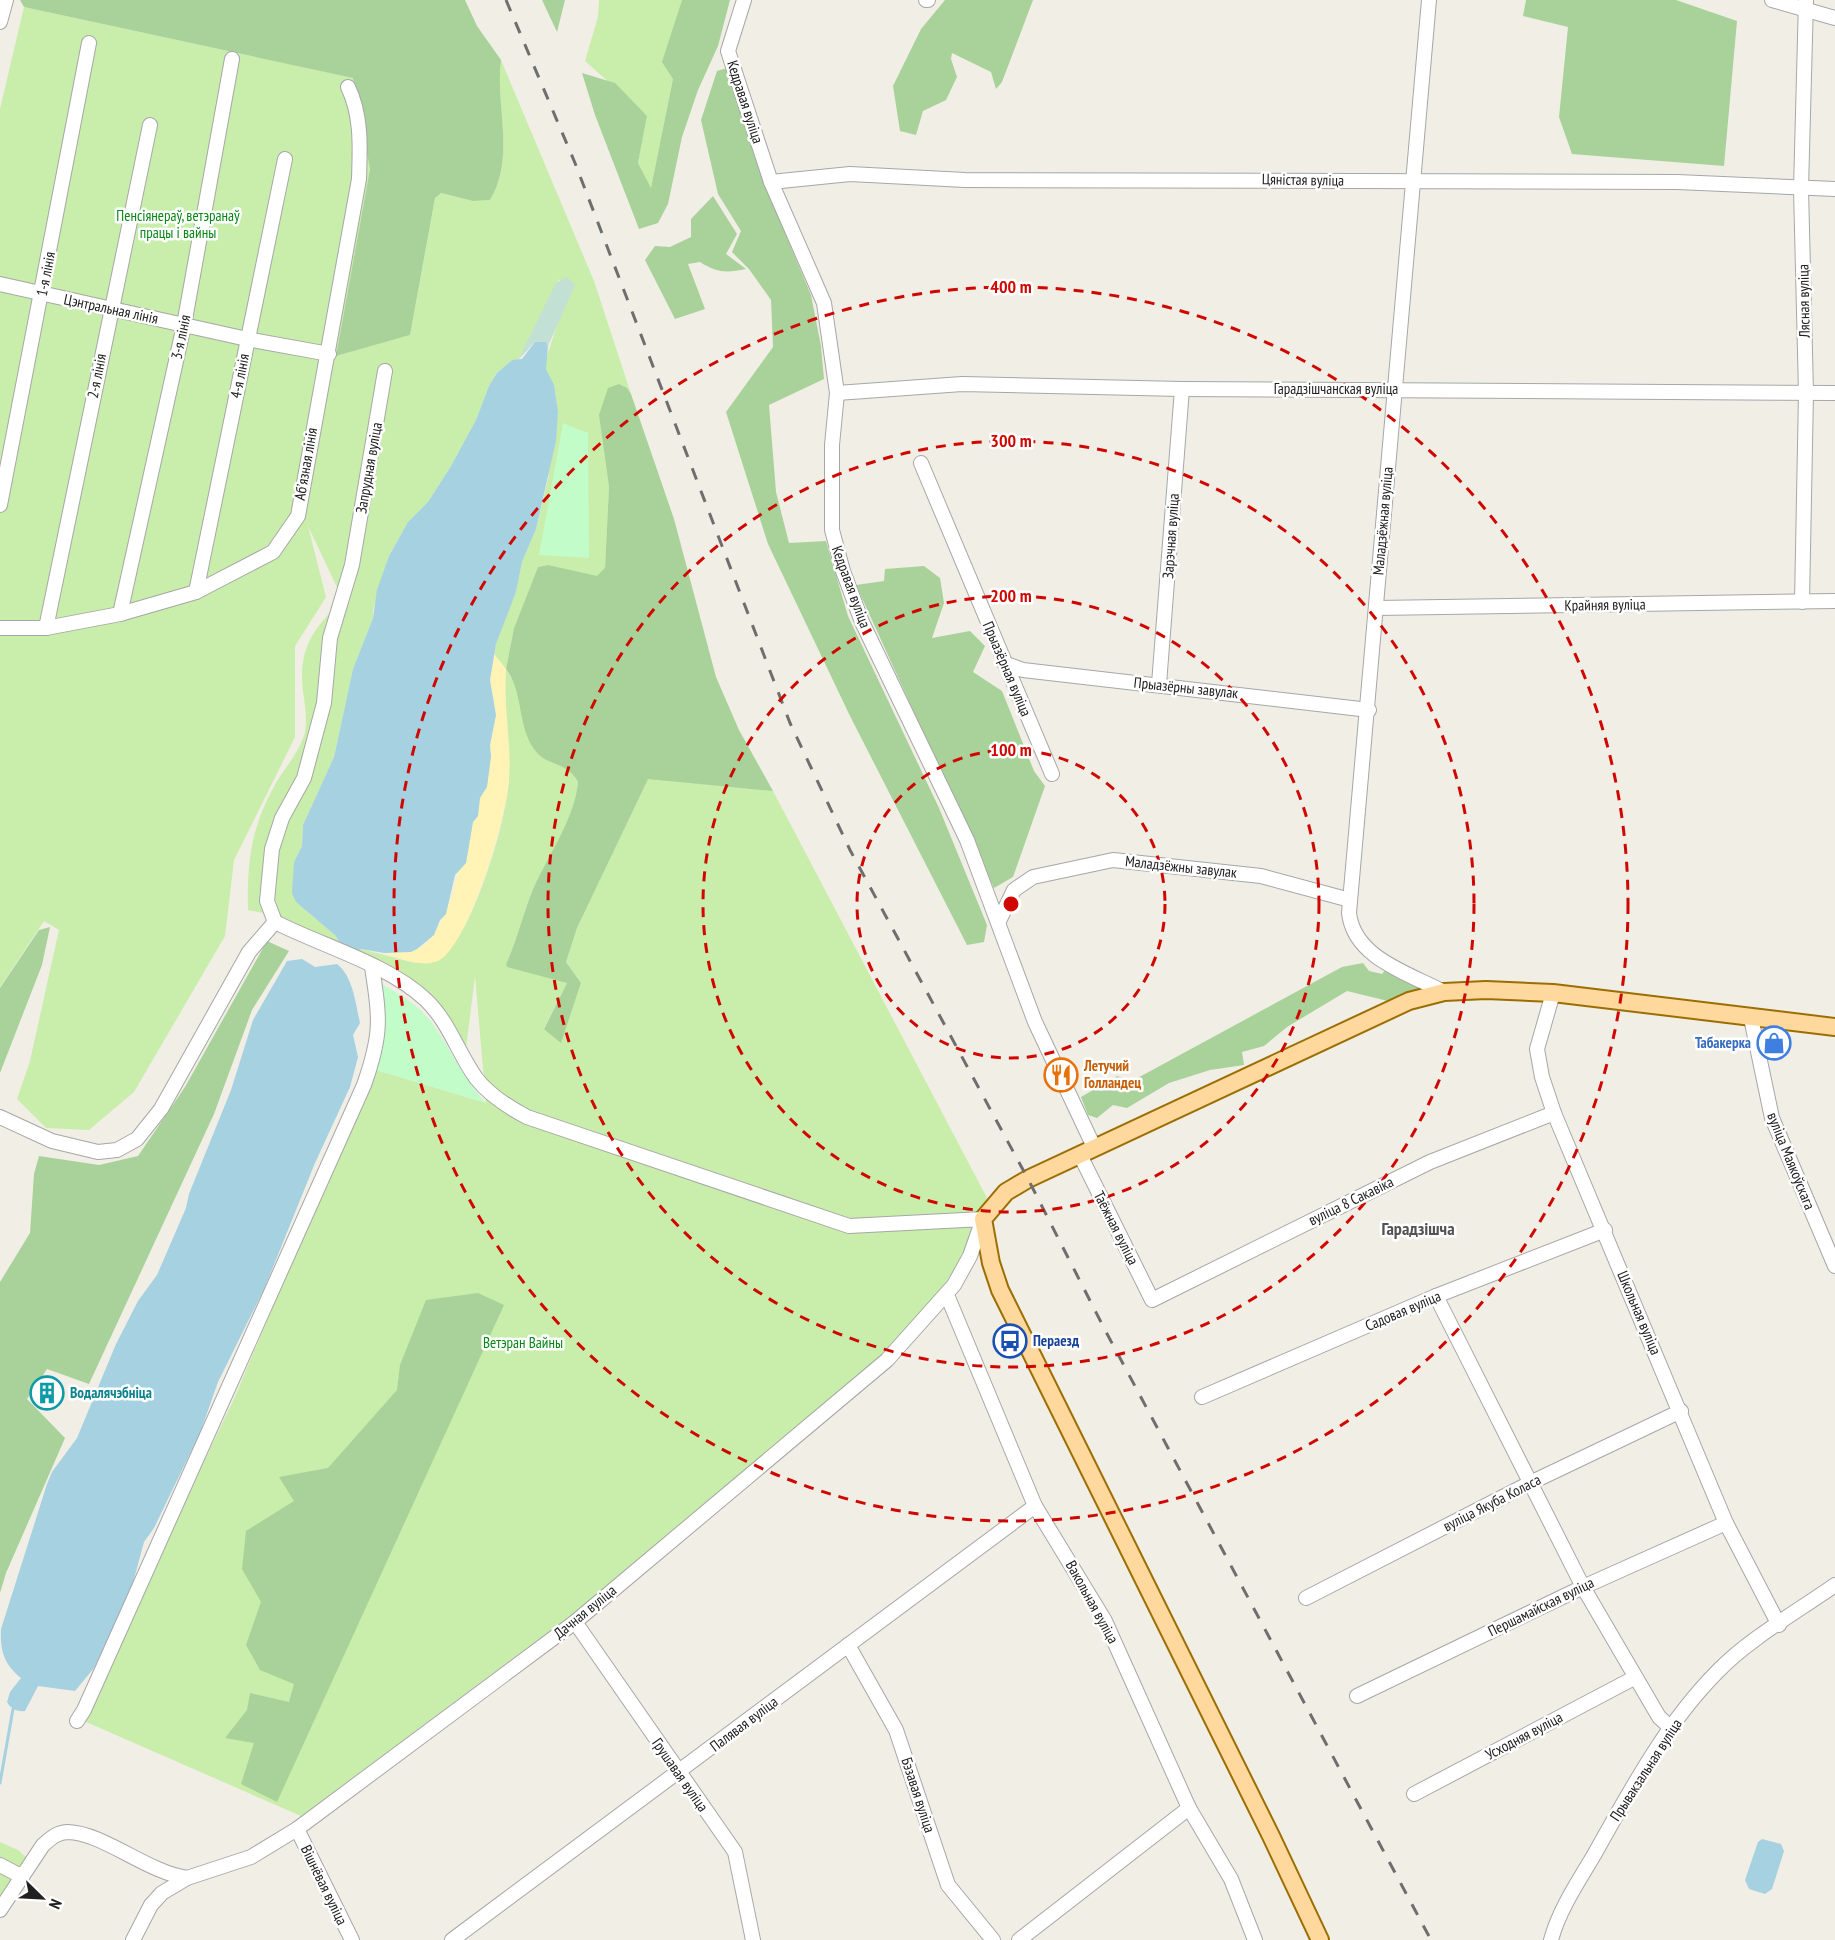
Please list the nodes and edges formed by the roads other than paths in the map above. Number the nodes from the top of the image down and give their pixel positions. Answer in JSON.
{"nodes":[{"id":1,"x":6,"y":0,"type":"edge"},
{"id":2,"x":744,"y":0,"type":"edge"},
{"id":3,"x":1429,"y":0,"type":"edge"},
{"id":4,"x":1772,"y":0,"type":"edge"},
{"id":5,"x":1806,"y":4,"type":"edge"},
{"id":6,"x":1835,"y":18,"type":"edge"},
{"id":7,"x":0,"y":22,"type":"edge"},
{"id":8,"x":89,"y":43,"type":"dead end"},
{"id":9,"x":232,"y":59,"type":"dead end"},
{"id":10,"x":348,"y":87,"type":"dead end"},
{"id":11,"x":150,"y":125,"type":"dead end"},
{"id":12,"x":285,"y":159,"type":"dead end"},
{"id":13,"x":771,"y":182,"type":"junction"},
{"id":14,"x":1413,"y":182,"type":"junction"},
{"id":15,"x":1801,"y":189,"type":"junction"},
{"id":16,"x":1835,"y":189,"type":"edge"},
{"id":17,"x":0,"y":284,"type":"edge"},
{"id":18,"x":42,"y":294,"type":"junction"},
{"id":19,"x":110,"y":309,"type":"junction"},
{"id":20,"x":184,"y":325,"type":"junction"},
{"id":21,"x":247,"y":339,"type":"junction"},
{"id":22,"x":328,"y":354,"type":"junction"},
{"id":23,"x":385,"y":371,"type":"dead end"},
{"id":24,"x":1182,"y":389,"type":"junction"},
{"id":25,"x":1395,"y":389,"type":"junction"},
{"id":26,"x":837,"y":393,"type":"junction"},
{"id":27,"x":1806,"y":393,"type":"junction"},
{"id":28,"x":1835,"y":393,"type":"edge"},
{"id":29,"x":921,"y":463,"type":"dead end"},
{"id":30,"x":0,"y":505,"type":"edge"},
{"id":31,"x":196,"y":592,"type":"junction"},
{"id":32,"x":1835,"y":601,"type":"edge"},
{"id":33,"x":1802,"y":602,"type":"junction"},
{"id":34,"x":1376,"y":608,"type":"junction"},
{"id":35,"x":120,"y":614,"type":"junction"},
{"id":36,"x":0,"y":628,"type":"edge"},
{"id":37,"x":46,"y":628,"type":"junction"},
{"id":38,"x":1004,"y":663,"type":"junction"},
{"id":39,"x":1160,"y":684,"type":"junction"},
{"id":40,"x":1369,"y":710,"type":"junction"},
{"id":41,"x":1052,"y":774,"type":"dead end"},
{"id":42,"x":1350,"y":900,"type":"junction"},
{"id":43,"x":999,"y":921,"type":"junction"},
{"id":44,"x":275,"y":922,"type":"junction"},
{"id":45,"x":372,"y":967,"type":"junction"},
{"id":46,"x":1444,"y":992,"type":"junction"},
{"id":47,"x":1553,"y":993,"type":"junction"},
{"id":48,"x":1750,"y":1018,"type":"junction"},
{"id":49,"x":1835,"y":1027,"type":"edge"},
{"id":50,"x":1554,"y":1113,"type":"junction"},
{"id":51,"x":0,"y":1117,"type":"edge"},
{"id":52,"x":1087,"y":1151,"type":"junction"},
{"id":53,"x":983,"y":1219,"type":"junction"},
{"id":54,"x":1605,"y":1230,"type":"junction"},
{"id":55,"x":1835,"y":1266,"type":"edge"},
{"id":56,"x":947,"y":1296,"type":"junction"},
{"id":57,"x":1437,"y":1296,"type":"junction"},
{"id":58,"x":1152,"y":1300,"type":"joint"},
{"id":59,"x":1202,"y":1397,"type":"dead end"},
{"id":60,"x":1681,"y":1411,"type":"junction"},
{"id":61,"x":1530,"y":1483,"type":"junction"},
{"id":62,"x":1035,"y":1506,"type":"junction"},
{"id":63,"x":1726,"y":1523,"type":"junction"},
{"id":64,"x":1835,"y":1585,"type":"edge"},
{"id":65,"x":1583,"y":1587,"type":"junction"},
{"id":66,"x":1306,"y":1598,"type":"dead end"},
{"id":67,"x":575,"y":1622,"type":"junction"},
{"id":68,"x":1779,"y":1625,"type":"junction"},
{"id":69,"x":848,"y":1646,"type":"junction"},
{"id":70,"x":1634,"y":1678,"type":"junction"},
{"id":71,"x":1357,"y":1696,"type":"dead end"},
{"id":72,"x":77,"y":1721,"type":"dead end"},
{"id":73,"x":1671,"y":1728,"type":"junction"},
{"id":74,"x":678,"y":1774,"type":"junction"},
{"id":75,"x":1414,"y":1794,"type":"dead end"},
{"id":76,"x":1189,"y":1808,"type":"junction"},
{"id":77,"x":297,"y":1829,"type":"junction"},
{"id":78,"x":0,"y":1865,"type":"edge"},
{"id":79,"x":21,"y":1876,"type":"junction"},
{"id":80,"x":187,"y":1878,"type":"junction"},
{"id":81,"x":0,"y":1910,"type":"edge"},
{"id":82,"x":133,"y":1940,"type":"edge"},
{"id":83,"x":352,"y":1940,"type":"edge"},
{"id":84,"x":452,"y":1940,"type":"edge"},
{"id":85,"x":753,"y":1940,"type":"edge"},
{"id":86,"x":993,"y":1940,"type":"edge"},
{"id":87,"x":1019,"y":1940,"type":"edge"},
{"id":88,"x":1255,"y":1940,"type":"edge"},
{"id":89,"x":1320,"y":1940,"type":"edge"},
{"id":90,"x":1551,"y":1940,"type":"edge"}],
"edges":[{"from":1,"to":7,"type":"street"},
{"from":2,"to":13,"type":"street","name":"Кедравая вуліца"},
{"from":3,"to":14,"type":"street","name":"Маладзёжная вуліца"},
{"from":4,"to":5,"type":"street"},
{"from":5,"to":6,"type":"street"},
{"from":5,"to":15,"type":"street","name":"Лясная вуліца"},
{"from":8,"to":18,"type":"street","name":"1-я лінія"},
{"from":9,"to":20,"type":"street","name":"3-я лінія"},
{"from":10,"to":22,"type":"street","name":"Абʼязная лінія"},
{"from":11,"to":19,"type":"street","name":"2-я лінія"},
{"from":12,"to":21,"type":"street","name":"4-я лінія"},
{"from":13,"to":14,"type":"street","name":"Цяністая вуліца"},
{"from":13,"to":26,"type":"street","name":"Кедравая вуліца"},
{"from":14,"to":15,"type":"street","name":"Цяністая вуліца"},
{"from":14,"to":25,"type":"street","name":"Маладзёжная вуліца"},
{"from":15,"to":16,"type":"street","name":"Цяністая вуліца"},
{"from":15,"to":27,"type":"street","name":"Лясная вуліца"},
{"from":17,"to":18,"type":"street","name":"Цэнтральная лінія"},
{"from":18,"to":19,"type":"street","name":"Цэнтральная лінія"},
{"from":18,"to":30,"type":"street","name":"1-я лінія"},
{"from":19,"to":20,"type":"street","name":"Цэнтральная лінія"},
{"from":19,"to":37,"type":"street","name":"2-я лінія"},
{"from":20,"to":21,"type":"street","name":"Цэнтральная лінія"},
{"from":20,"to":35,"type":"street","name":"3-я лінія"},
{"from":21,"to":22,"type":"street","name":"Цэнтральная лінія"},
{"from":21,"to":31,"type":"street","name":"4-я лінія"},
{"from":22,"to":31,"type":"street","name":"Абʼязная лінія"},
{"from":23,"to":44,"type":"street","name":"Запрудная вуліца"},
{"from":24,"to":25,"type":"street","name":"Гарадзішчанская вуліца"},
{"from":24,"to":26,"type":"street","name":"Гарадзішчанская вуліца"},
{"from":24,"to":39,"type":"street","name":"Зарэчная вуліца"},
{"from":25,"to":27,"type":"street","name":"Гарадзішчанская вуліца"},
{"from":25,"to":34,"type":"street","name":"Маладзёжная вуліца"},
{"from":26,"to":43,"type":"street","name":"Кедравая вуліца"},
{"from":27,"to":28,"type":"street","name":"Гарадзішчанская вуліца"},
{"from":27,"to":33,"type":"street","name":"Лясная вуліца"},
{"from":29,"to":38,"type":"street","name":"Прыазёрная вуліца"},
{"from":31,"to":35,"type":"street","name":"Абʼязная лінія"},
{"from":32,"to":33,"type":"street","name":"Крайняя вуліца"},
{"from":33,"to":34,"type":"street","name":"Крайняя вуліца"},
{"from":34,"to":40,"type":"street","name":"Маладзёжная вуліца"},
{"from":35,"to":37,"type":"street","name":"Абʼязная лінія"},
{"from":36,"to":37,"type":"street","name":"Абʼязная лінія"},
{"from":38,"to":39,"type":"street","name":"Прыазёрны завулак"},
{"from":38,"to":41,"type":"street","name":"Прыазёрная вуліца"},
{"from":39,"to":40,"type":"street","name":"Прыазёрны завулак"},
{"from":40,"to":42,"type":"street","name":"Маладзёжная вуліца"},
{"from":42,"to":43,"type":"street","name":"Маладзёжны завулак"},
{"from":42,"to":46,"type":"street","name":"Маладзёжная вуліца"},
{"from":43,"to":52,"type":"street","name":"Кедравая вуліца"},
{"from":44,"to":45,"type":"street"},
{"from":44,"to":51,"type":"street"},
{"from":45,"to":53,"type":"street"},
{"from":45,"to":72,"type":"street"},
{"from":46,"to":47,"type":"main road"},
{"from":46,"to":52,"type":"main road"},
{"from":47,"to":48,"type":"main road"},
{"from":47,"to":50,"type":"street","name":"Школьная вуліца"},
{"from":48,"to":49,"type":"main road"},
{"from":48,"to":55,"type":"street","name":"вуліца Маякоўскага"},
{"from":50,"to":54,"type":"street","name":"Школьная вуліца"},
{"from":50,"to":58,"type":"street","name":"вуліца 8 Сакавіка"},
{"from":52,"to":53,"type":"main road"},
{"from":52,"to":58,"type":"street","name":"Таёжная вуліца"},
{"from":53,"to":56,"type":"street","name":"Дачная вуліца"},
{"from":53,"to":89,"type":"main road"},
{"from":54,"to":57,"type":"street","name":"Садовая вуліца"},
{"from":54,"to":60,"type":"street","name":"Школьная вуліца"},
{"from":56,"to":62,"type":"street","name":"Вакольная вуліца"},
{"from":56,"to":67,"type":"street","name":"Дачная вуліца"},
{"from":57,"to":59,"type":"street","name":"Садовая вуліца"},
{"from":57,"to":61,"type":"street"},
{"from":60,"to":61,"type":"street","name":"вуліца Якуба Коласа"},
{"from":60,"to":63,"type":"street","name":"Школьная вуліца"},
{"from":61,"to":65,"type":"street"},
{"from":61,"to":66,"type":"street","name":"вуліца Якуба Коласа"},
{"from":62,"to":69,"type":"street","name":"Палявая вуліца"},
{"from":62,"to":76,"type":"street","name":"Вакольная вуліца"},
{"from":63,"to":65,"type":"street","name":"Першамайская вуліца"},
{"from":63,"to":68,"type":"street","name":"Школьная вуліца"},
{"from":64,"to":68,"type":"street","name":"Прывакзальная вуліца"},
{"from":65,"to":70,"type":"street"},
{"from":65,"to":71,"type":"street","name":"Першамайская вуліца"},
{"from":67,"to":74,"type":"street","name":"Грушавая вуліца"},
{"from":67,"to":77,"type":"street","name":"Дачная вуліца"},
{"from":68,"to":73,"type":"street","name":"Прывакзальная вуліца"},
{"from":69,"to":74,"type":"street","name":"Палявая вуліца"},
{"from":69,"to":86,"type":"street","name":"Бэзавая вуліца"},
{"from":70,"to":73,"type":"street"},
{"from":70,"to":75,"type":"street","name":"Усходняя вуліца"},
{"from":73,"to":90,"type":"street","name":"Прывакзальная вуліца"},
{"from":74,"to":84,"type":"street","name":"Палявая вуліца"},
{"from":74,"to":85,"type":"street","name":"Грушавая вуліца"},
{"from":76,"to":87,"type":"street"},
{"from":76,"to":88,"type":"street","name":"Вакольная вуліца"},
{"from":77,"to":80,"type":"street","name":"Дачная вуліца"},
{"from":77,"to":83,"type":"street","name":"Вішнёвая вуліца"},
{"from":78,"to":79,"type":"street"},
{"from":79,"to":80,"type":"street"},
{"from":79,"to":81,"type":"street"},
{"from":80,"to":82,"type":"street","name":"Дачная вуліца"}]}
